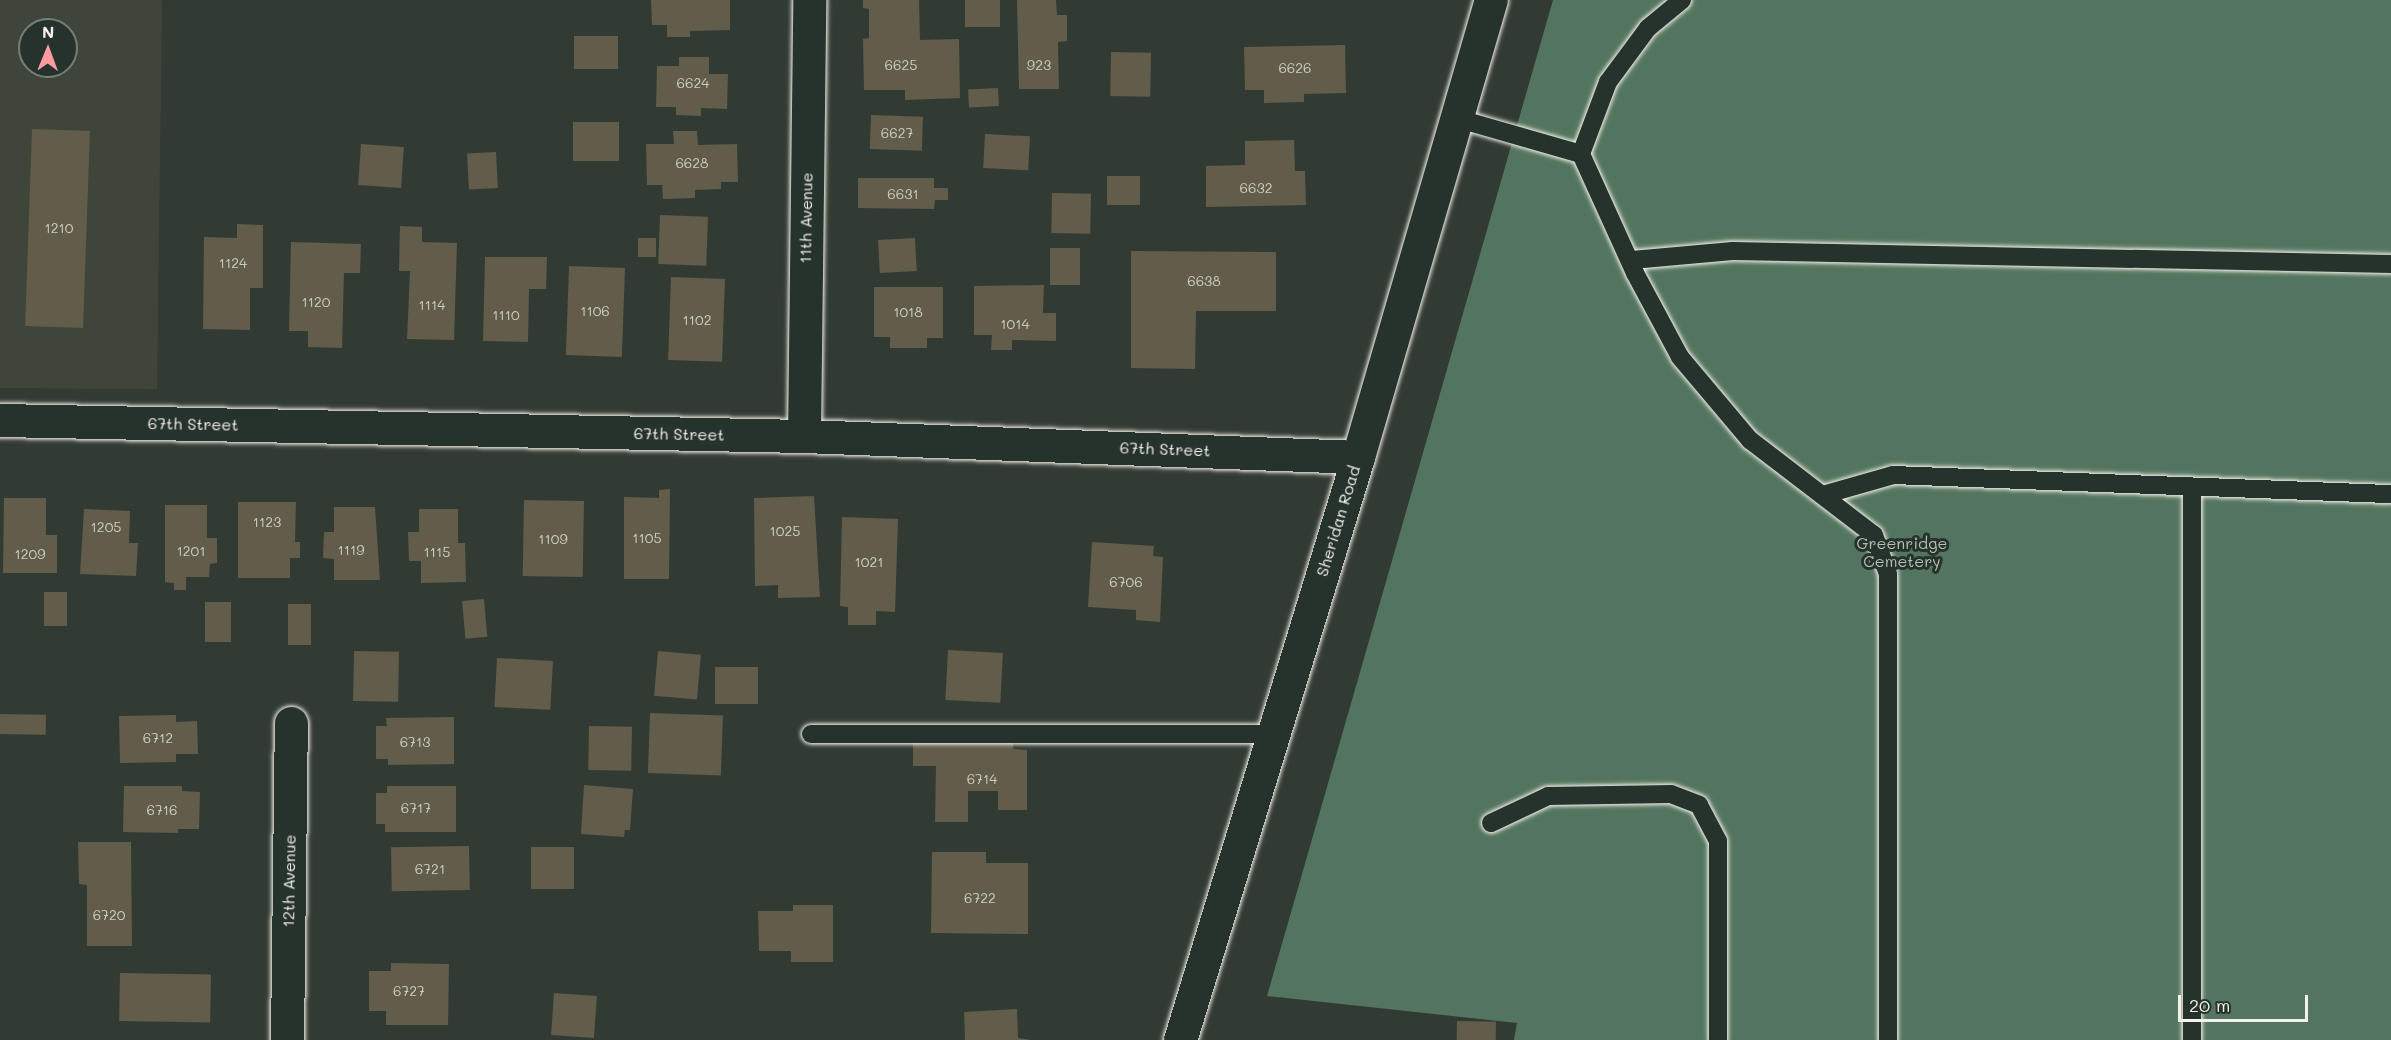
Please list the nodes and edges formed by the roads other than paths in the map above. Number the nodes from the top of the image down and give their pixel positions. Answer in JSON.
{"nodes":[{"id":1,"x":809,"y":0,"type":"edge"},
{"id":2,"x":1491,"y":0,"type":"edge"},
{"id":3,"x":1682,"y":0,"type":"edge"},
{"id":4,"x":1459,"y":119,"type":"junction"},
{"id":5,"x":1581,"y":154,"type":"junction"},
{"id":6,"x":1632,"y":260,"type":"junction"},
{"id":7,"x":2391,"y":264,"type":"edge"},
{"id":8,"x":0,"y":420,"type":"edge"},
{"id":9,"x":804,"y":436,"type":"junction"},
{"id":10,"x":1358,"y":457,"type":"junction"},
{"id":11,"x":2192,"y":488,"type":"junction"},
{"id":12,"x":2391,"y":494,"type":"edge"},
{"id":13,"x":1823,"y":495,"type":"junction"},
{"id":14,"x":291,"y":723,"type":"dead end"},
{"id":15,"x":811,"y":734,"type":"dead end"},
{"id":16,"x":1273,"y":734,"type":"junction"},
{"id":17,"x":1491,"y":823,"type":"dead end"},
{"id":18,"x":287,"y":1040,"type":"edge"},
{"id":19,"x":1180,"y":1040,"type":"edge"},
{"id":20,"x":1718,"y":1040,"type":"edge"},
{"id":21,"x":1888,"y":1040,"type":"edge"},
{"id":22,"x":2192,"y":1040,"type":"edge"}],
"edges":[{"from":1,"to":9,"type":"street","name":"11th Avenue"},
{"from":2,"to":4,"type":"street","name":"Sheridan Road"},
{"from":3,"to":5,"type":"lane"},
{"from":4,"to":5,"type":"lane"},
{"from":4,"to":10,"type":"street","name":"Sheridan Road"},
{"from":5,"to":6,"type":"lane"},
{"from":6,"to":7,"type":"lane"},
{"from":6,"to":13,"type":"lane"},
{"from":8,"to":9,"type":"street","name":"67th Street"},
{"from":9,"to":10,"type":"street","name":"67th Street"},
{"from":10,"to":16,"type":"street","name":"Sheridan Road"},
{"from":11,"to":12,"type":"lane"},
{"from":11,"to":13,"type":"lane"},
{"from":11,"to":22,"type":"lane"},
{"from":13,"to":21,"type":"lane"},
{"from":14,"to":18,"type":"street","name":"12th Avenue"},
{"from":15,"to":16,"type":"lane"},
{"from":16,"to":19,"type":"street","name":"Sheridan Road"},
{"from":17,"to":20,"type":"lane"}]}
